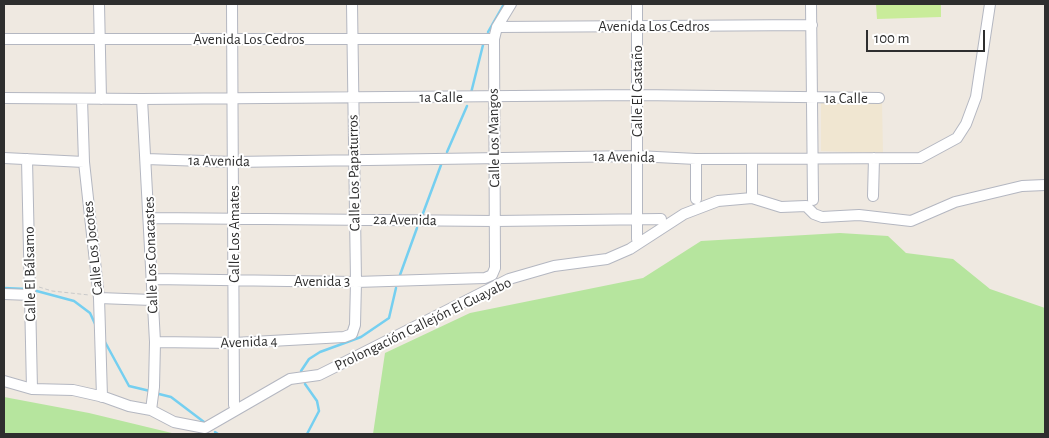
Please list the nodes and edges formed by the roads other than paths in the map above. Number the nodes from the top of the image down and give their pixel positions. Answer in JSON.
{"nodes":[{"id":1,"x":99,"y":4,"type":"edge"},
{"id":2,"x":232,"y":4,"type":"edge"},
{"id":3,"x":352,"y":4,"type":"edge"},
{"id":4,"x":511,"y":4,"type":"edge"},
{"id":5,"x":637,"y":4,"type":"edge"},
{"id":6,"x":812,"y":4,"type":"edge"},
{"id":7,"x":990,"y":4,"type":"edge"},
{"id":8,"x":812,"y":25,"type":"junction"},
{"id":9,"x":637,"y":26,"type":"junction"},
{"id":10,"x":497,"y":27,"type":"junction"},
{"id":11,"x":232,"y":38,"type":"junction"},
{"id":12,"x":4,"y":39,"type":"edge"},
{"id":13,"x":100,"y":39,"type":"junction"},
{"id":14,"x":494,"y":39,"type":"junction"},
{"id":15,"x":352,"y":40,"type":"junction"},
{"id":16,"x":637,"y":95,"type":"junction"},
{"id":17,"x":234,"y":97,"type":"junction"},
{"id":18,"x":352,"y":97,"type":"junction"},
{"id":19,"x":494,"y":97,"type":"junction"},
{"id":20,"x":4,"y":98,"type":"edge"},
{"id":21,"x":812,"y":98,"type":"junction"},
{"id":22,"x":879,"y":98,"type":"dead end"},
{"id":23,"x":82,"y":99,"type":"junction"},
{"id":24,"x":101,"y":99,"type":"junction"},
{"id":25,"x":142,"y":100,"type":"junction"},
{"id":26,"x":637,"y":156,"type":"junction"},
{"id":27,"x":4,"y":158,"type":"edge"},
{"id":28,"x":494,"y":158,"type":"junction"},
{"id":29,"x":813,"y":158,"type":"junction"},
{"id":30,"x":874,"y":158,"type":"junction"},
{"id":31,"x":27,"y":159,"type":"junction"},
{"id":32,"x":146,"y":159,"type":"junction"},
{"id":33,"x":353,"y":159,"type":"junction"},
{"id":34,"x":696,"y":159,"type":"junction"},
{"id":35,"x":752,"y":159,"type":"junction"},
{"id":36,"x":84,"y":162,"type":"junction"},
{"id":37,"x":233,"y":162,"type":"junction"},
{"id":38,"x":1045,"y":185,"type":"edge"},
{"id":39,"x":873,"y":196,"type":"dead end"},
{"id":40,"x":752,"y":198,"type":"junction"},
{"id":41,"x":696,"y":199,"type":"dead end"},
{"id":42,"x":813,"y":200,"type":"dead end"},
{"id":43,"x":150,"y":218,"type":"junction"},
{"id":44,"x":234,"y":218,"type":"junction"},
{"id":45,"x":355,"y":219,"type":"junction"},
{"id":46,"x":637,"y":219,"type":"junction"},
{"id":47,"x":661,"y":219,"type":"dead end"},
{"id":48,"x":495,"y":221,"type":"junction"},
{"id":49,"x":637,"y":239,"type":"dead end"},
{"id":50,"x":492,"y":275,"type":"joint"},
{"id":51,"x":152,"y":280,"type":"junction"},
{"id":52,"x":234,"y":281,"type":"junction"},
{"id":53,"x":356,"y":282,"type":"junction"},
{"id":54,"x":30,"y":288,"type":"junction"},
{"id":55,"x":4,"y":294,"type":"edge"},
{"id":56,"x":99,"y":298,"type":"junction"},
{"id":57,"x":152,"y":300,"type":"junction"},
{"id":58,"x":344,"y":337,"type":"joint"},
{"id":59,"x":155,"y":342,"type":"junction"},
{"id":60,"x":234,"y":343,"type":"junction"},
{"id":61,"x":4,"y":380,"type":"edge"},
{"id":62,"x":32,"y":388,"type":"junction"},
{"id":63,"x":102,"y":396,"type":"junction"},
{"id":64,"x":234,"y":405,"type":"dead end"},
{"id":65,"x":151,"y":410,"type":"junction"}],
"edges":[{"from":1,"to":13,"type":"street"},
{"from":2,"to":11,"type":"street","name":"Calle Los Amates"},
{"from":3,"to":15,"type":"street","name":"Calle Los Papaturros"},
{"from":4,"to":10,"type":"street","name":"Calle Los Mangos"},
{"from":5,"to":9,"type":"street","name":"Calle El Castaño"},
{"from":6,"to":8,"type":"street"},
{"from":7,"to":30,"type":"street","name":"1a Avenida"},
{"from":8,"to":9,"type":"street","name":"Avenida Los Cedros"},
{"from":8,"to":21,"type":"street"},
{"from":9,"to":10,"type":"street","name":"Avenida Los Cedros"},
{"from":9,"to":16,"type":"street","name":"Calle El Castaño"},
{"from":10,"to":14,"type":"street","name":"Calle Los Mangos"},
{"from":11,"to":13,"type":"street","name":"Avenida Los Cedros"},
{"from":11,"to":15,"type":"street","name":"Avenida Los Cedros"},
{"from":11,"to":17,"type":"street","name":"Calle Los Amates"},
{"from":12,"to":13,"type":"street","name":"Avenida Los Cedros"},
{"from":13,"to":24,"type":"street"},
{"from":14,"to":15,"type":"street","name":"Avenida Los Cedros"},
{"from":14,"to":19,"type":"street","name":"Calle Los Mangos"},
{"from":15,"to":18,"type":"street","name":"Calle Los Papaturros"},
{"from":16,"to":19,"type":"street","name":"1a Calle"},
{"from":16,"to":21,"type":"street","name":"1a Calle"},
{"from":16,"to":26,"type":"street","name":"Calle El Castaño"},
{"from":17,"to":18,"type":"street","name":"1a Calle"},
{"from":17,"to":25,"type":"street","name":"1a Calle"},
{"from":17,"to":37,"type":"street","name":"Calle Los Amates"},
{"from":18,"to":19,"type":"street","name":"1a Calle"},
{"from":18,"to":33,"type":"street","name":"Calle Los Papaturros"},
{"from":19,"to":28,"type":"street","name":"Calle Los Mangos"},
{"from":20,"to":23,"type":"street","name":"1a Calle"},
{"from":21,"to":22,"type":"street","name":"1a Calle"},
{"from":21,"to":29,"type":"street"},
{"from":23,"to":24,"type":"street","name":"1a Calle"},
{"from":23,"to":36,"type":"street","name":"Calle Los Jocotes"},
{"from":24,"to":25,"type":"street","name":"1a Calle"},
{"from":25,"to":32,"type":"street","name":"Calle Los Conacastes"},
{"from":26,"to":28,"type":"street","name":"1a Avenida"},
{"from":26,"to":34,"type":"street","name":"1a Avenida"},
{"from":26,"to":46,"type":"street","name":"Calle El Castaño"},
{"from":27,"to":31,"type":"street"},
{"from":28,"to":33,"type":"street","name":"1a Avenida"},
{"from":28,"to":48,"type":"street","name":"Calle Los Mangos"},
{"from":29,"to":30,"type":"street","name":"1a Avenida"},
{"from":29,"to":35,"type":"street","name":"1a Avenida"},
{"from":29,"to":42,"type":"street"},
{"from":30,"to":39,"type":"street"},
{"from":31,"to":36,"type":"street"},
{"from":31,"to":54,"type":"street","name":"Calle El Bálsamo"},
{"from":32,"to":37,"type":"street","name":"1a Avenida"},
{"from":32,"to":43,"type":"street","name":"Calle Los Conacastes"},
{"from":33,"to":37,"type":"street","name":"1a Avenida"},
{"from":33,"to":45,"type":"street","name":"Calle Los Papaturros"},
{"from":34,"to":35,"type":"street","name":"1a Avenida"},
{"from":34,"to":41,"type":"street"},
{"from":35,"to":40,"type":"street"},
{"from":36,"to":56,"type":"street","name":"Calle Los Jocotes"},
{"from":37,"to":44,"type":"street","name":"Calle Los Amates"},
{"from":38,"to":40,"type":"street","name":"Prolongación Callejón El Guayabo"},
{"from":40,"to":65,"type":"street","name":"Prolongación Callejón El Guayabo"},
{"from":43,"to":44,"type":"street","name":"2a Avenida"},
{"from":43,"to":51,"type":"street","name":"Calle Los Conacastes"},
{"from":44,"to":45,"type":"street","name":"2a Avenida"},
{"from":44,"to":52,"type":"street","name":"Calle Los Amates"},
{"from":45,"to":48,"type":"street","name":"2a Avenida"},
{"from":45,"to":53,"type":"street","name":"Calle Los Papaturros"},
{"from":46,"to":47,"type":"street","name":"2a Avenida"},
{"from":46,"to":48,"type":"street","name":"2a Avenida"},
{"from":46,"to":49,"type":"street","name":"Calle El Castaño"},
{"from":48,"to":50,"type":"street","name":"Calle Los Mangos"},
{"from":50,"to":53,"type":"street","name":"Avenida 3"},
{"from":51,"to":52,"type":"street","name":"Avenida 3"},
{"from":51,"to":57,"type":"street","name":"Calle Los Conacastes"},
{"from":52,"to":53,"type":"street","name":"Avenida 3"},
{"from":52,"to":60,"type":"street","name":"Calle Los Amates"},
{"from":53,"to":58,"type":"street","name":"Calle Los Papaturros"},
{"from":54,"to":55,"type":"street"},
{"from":54,"to":62,"type":"street","name":"Calle El Bálsamo"},
{"from":56,"to":57,"type":"street"},
{"from":56,"to":63,"type":"street","name":"Calle Los Jocotes"},
{"from":57,"to":59,"type":"street","name":"Calle Los Conacastes"},
{"from":58,"to":60,"type":"street","name":"Avenida 4"},
{"from":59,"to":60,"type":"street","name":"Avenida 4"},
{"from":59,"to":65,"type":"street","name":"Calle Los Conacastes"},
{"from":60,"to":64,"type":"street","name":"Calle Los Amates"},
{"from":61,"to":62,"type":"street","name":"Prolongación Callejón El Guayabo"},
{"from":62,"to":63,"type":"street","name":"Prolongación Callejón El Guayabo"},
{"from":63,"to":65,"type":"street","name":"Prolongación Callejón El Guayabo"}]}
